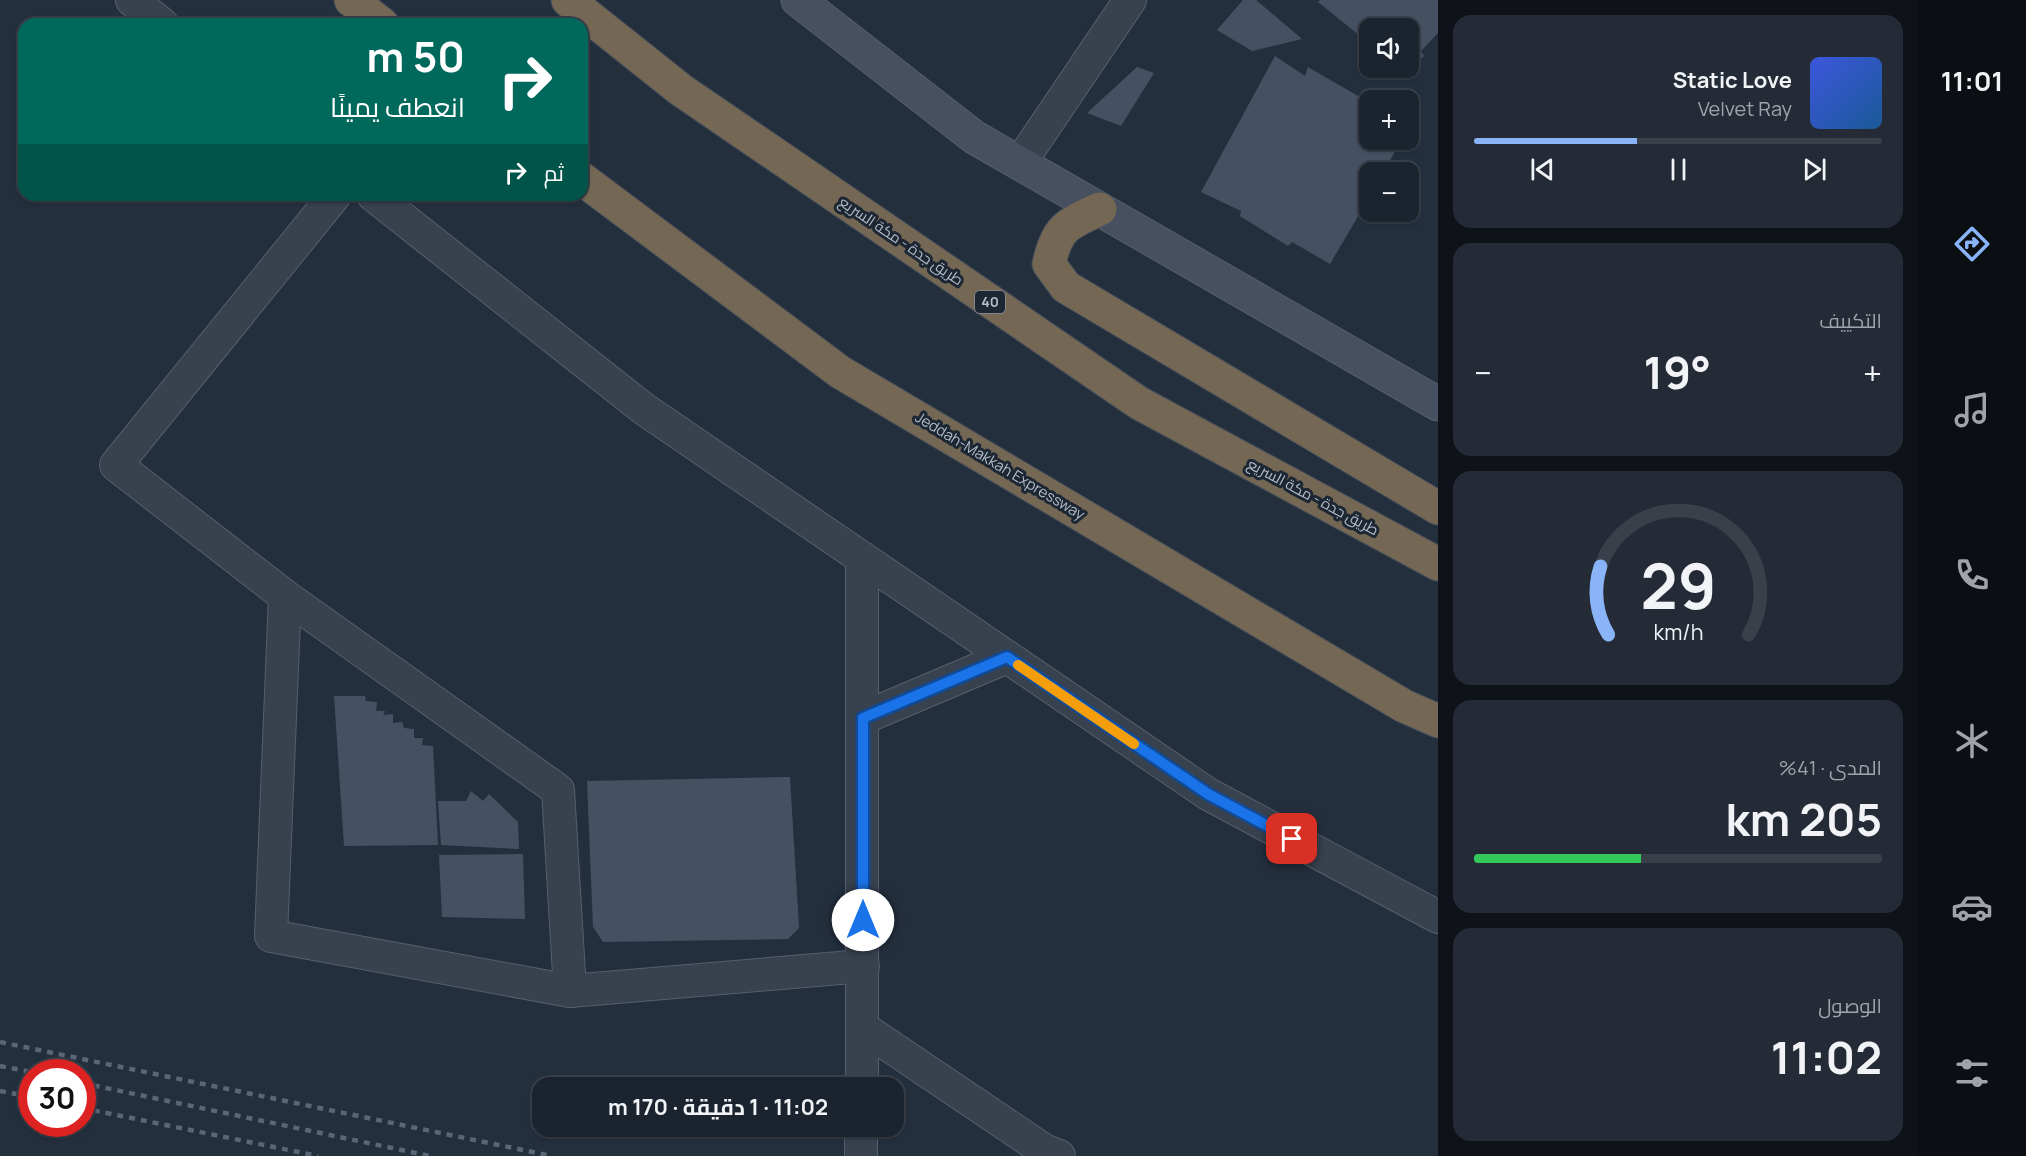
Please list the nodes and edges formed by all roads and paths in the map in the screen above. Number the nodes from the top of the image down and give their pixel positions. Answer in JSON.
{"nodes":[{"id":1,"x":132,"y":0,"type":"edge"},
{"id":2,"x":351,"y":0,"type":"edge"},
{"id":3,"x":568,"y":0,"type":"edge"},
{"id":4,"x":798,"y":0,"type":"edge"},
{"id":5,"x":1130,"y":0,"type":"edge"},
{"id":6,"x":154,"y":18,"type":"edge"},
{"id":7,"x":374,"y":18,"type":"edge"},
{"id":8,"x":1020,"y":163,"type":"junction"},
{"id":9,"x":588,"y":183,"type":"edge"},
{"id":10,"x":330,"y":201,"type":"edge"},
{"id":11,"x":381,"y":201,"type":"edge"},
{"id":12,"x":1100,"y":208,"type":"junction"},
{"id":13,"x":1438,"y":404,"type":"edge"},
{"id":14,"x":1438,"y":508,"type":"edge"},
{"id":15,"x":862,"y":558,"type":"junction"},
{"id":16,"x":1438,"y":564,"type":"edge"},
{"id":17,"x":285,"y":596,"type":"junction"},
{"id":18,"x":1007,"y":657,"type":"junction"},
{"id":19,"x":863,"y":718,"type":"junction"},
{"id":20,"x":1438,"y":721,"type":"edge"},
{"id":21,"x":1438,"y":917,"type":"edge"},
{"id":22,"x":863,"y":966,"type":"junction"},
{"id":23,"x":570,"y":991,"type":"junction"},
{"id":24,"x":863,"y":1028,"type":"junction"},
{"id":25,"x":862,"y":1077,"type":"edge"},
{"id":26,"x":861,"y":1137,"type":"edge"},
{"id":27,"x":861,"y":1156,"type":"edge"},
{"id":28,"x":1059,"y":1156,"type":"edge"}],
"edges":[{"from":1,"to":6,"type":"street"},
{"from":2,"to":7,"type":"highway"},
{"from":3,"to":16,"type":"highway","name":"طريق جدة - مكة السريع","number":"40"},
{"from":4,"to":8,"type":"main road"},
{"from":5,"to":8,"type":"street"},
{"from":8,"to":12,"type":"main road"},
{"from":9,"to":20,"type":"highway","name":"Jeddah-Makkah Expressway"},
{"from":10,"to":17,"type":"street"},
{"from":11,"to":15,"type":"street"},
{"from":12,"to":13,"type":"main road"},
{"from":12,"to":14,"type":"highway"},
{"from":15,"to":18,"type":"street"},
{"from":15,"to":19,"type":"street"},
{"from":17,"to":23,"type":"street"},
{"from":17,"to":23,"type":"street"},
{"from":18,"to":19,"type":"street"},
{"from":18,"to":21,"type":"street"},
{"from":19,"to":22,"type":"street"},
{"from":22,"to":23,"type":"street"},
{"from":22,"to":24,"type":"street"},
{"from":24,"to":25,"type":"street"},
{"from":24,"to":28,"type":"street"},
{"from":26,"to":27,"type":"street"}]}
